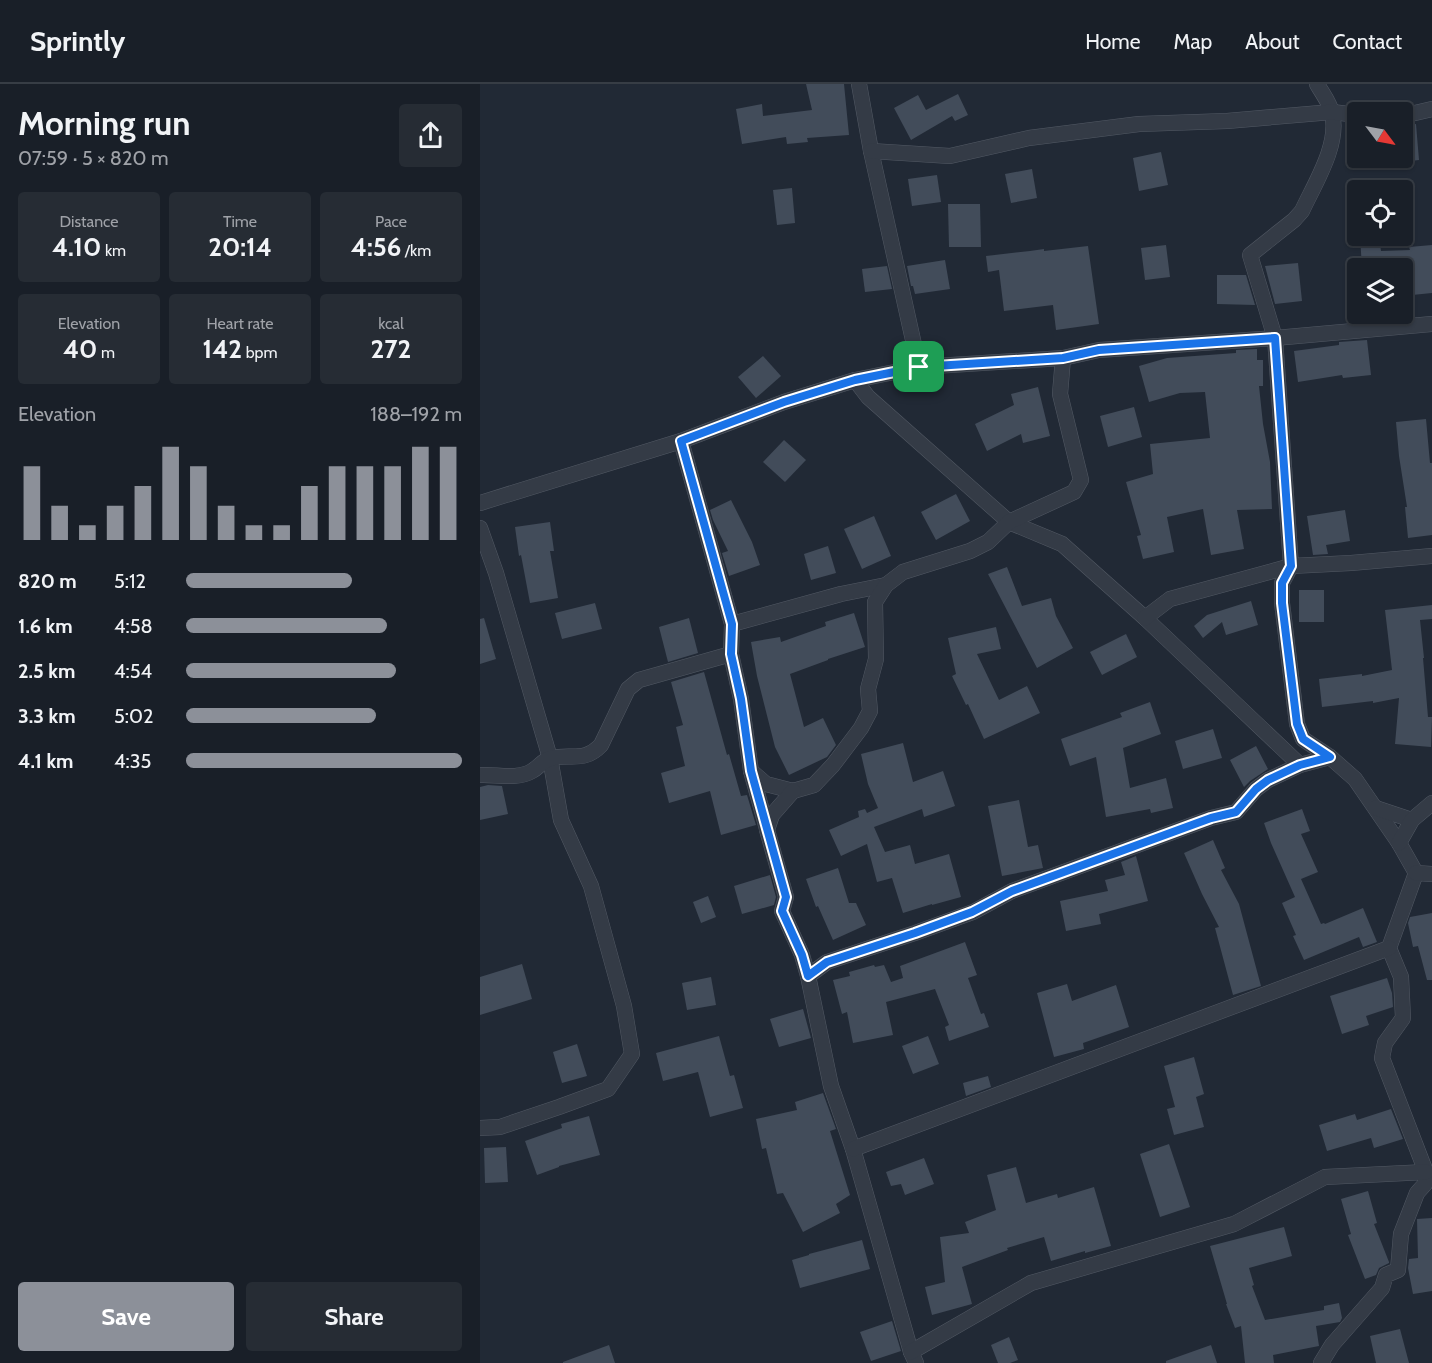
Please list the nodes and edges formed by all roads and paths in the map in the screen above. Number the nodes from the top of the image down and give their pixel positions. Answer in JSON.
{"nodes":[{"id":1,"x":859,"y":84,"type":"edge"},
{"id":2,"x":1317,"y":84,"type":"edge"},
{"id":3,"x":1432,"y":109,"type":"edge"},
{"id":4,"x":1332,"y":112,"type":"junction"},
{"id":5,"x":1413,"y":113,"type":"edge"},
{"id":6,"x":1347,"y":114,"type":"edge"},
{"id":7,"x":871,"y":151,"type":"junction"},
{"id":8,"x":1432,"y":324,"type":"edge"},
{"id":9,"x":1275,"y":338,"type":"junction"},
{"id":10,"x":1063,"y":358,"type":"junction"},
{"id":11,"x":919,"y":367,"type":"junction"},
{"id":12,"x":855,"y":380,"type":"junction"},
{"id":13,"x":681,"y":441,"type":"junction"},
{"id":14,"x":480,"y":503,"type":"edge"},
{"id":15,"x":1009,"y":522,"type":"junction"},
{"id":16,"x":480,"y":528,"type":"edge"},
{"id":17,"x":1432,"y":556,"type":"edge"},
{"id":18,"x":1291,"y":566,"type":"junction"},
{"id":19,"x":886,"y":585,"type":"junction"},
{"id":20,"x":1145,"y":618,"type":"junction"},
{"id":21,"x":732,"y":624,"type":"junction"},
{"id":22,"x":731,"y":654,"type":"junction"},
{"id":23,"x":1303,"y":739,"type":"junction"},
{"id":24,"x":1330,"y":757,"type":"junction"},
{"id":25,"x":550,"y":758,"type":"junction"},
{"id":26,"x":1300,"y":765,"type":"junction"},
{"id":27,"x":751,"y":771,"type":"junction"},
{"id":28,"x":480,"y":775,"type":"edge"},
{"id":29,"x":794,"y":791,"type":"junction"},
{"id":30,"x":1432,"y":803,"type":"edge"},
{"id":31,"x":1376,"y":808,"type":"junction"},
{"id":32,"x":1412,"y":820,"type":"junction"},
{"id":33,"x":768,"y":830,"type":"junction"},
{"id":34,"x":1399,"y":843,"type":"junction"},
{"id":35,"x":1424,"y":873,"type":"edge"},
{"id":36,"x":1389,"y":948,"type":"junction"},
{"id":37,"x":808,"y":976,"type":"junction"},
{"id":38,"x":480,"y":1128,"type":"edge"},
{"id":39,"x":853,"y":1149,"type":"junction"},
{"id":40,"x":1426,"y":1172,"type":"junction"},
{"id":41,"x":914,"y":1357,"type":"edge"},
{"id":42,"x":1321,"y":1363,"type":"edge"}],
"edges":[{"from":1,"to":7,"type":"street"},
{"from":2,"to":4,"type":"street"},
{"from":3,"to":5,"type":"street"},
{"from":4,"to":6,"type":"street"},
{"from":4,"to":7,"type":"street"},
{"from":4,"to":9,"type":"street"},
{"from":7,"to":11,"type":"street"},
{"from":8,"to":9,"type":"street"},
{"from":9,"to":10,"type":"street"},
{"from":9,"to":18,"type":"street"},
{"from":10,"to":11,"type":"street"},
{"from":10,"to":15,"type":"street"},
{"from":11,"to":12,"type":"street"},
{"from":12,"to":13,"type":"street"},
{"from":12,"to":15,"type":"street"},
{"from":13,"to":14,"type":"street"},
{"from":13,"to":21,"type":"street"},
{"from":15,"to":19,"type":"street"},
{"from":15,"to":20,"type":"street"},
{"from":16,"to":25,"type":"street"},
{"from":17,"to":18,"type":"street"},
{"from":18,"to":20,"type":"street"},
{"from":18,"to":23,"type":"street"},
{"from":19,"to":21,"type":"street"},
{"from":19,"to":29,"type":"street"},
{"from":20,"to":26,"type":"street"},
{"from":21,"to":22,"type":"street"},
{"from":22,"to":25,"type":"street"},
{"from":22,"to":27,"type":"street"},
{"from":23,"to":24,"type":"street"},
{"from":23,"to":26,"type":"street"},
{"from":24,"to":26,"type":"street"},
{"from":24,"to":31,"type":"street"},
{"from":25,"to":28,"type":"street"},
{"from":25,"to":38,"type":"street"},
{"from":26,"to":37,"type":"street"},
{"from":27,"to":29,"type":"street"},
{"from":27,"to":33,"type":"street"},
{"from":29,"to":33,"type":"street"},
{"from":30,"to":32,"type":"street"},
{"from":31,"to":32,"type":"street"},
{"from":31,"to":34,"type":"street"},
{"from":32,"to":34,"type":"street"},
{"from":33,"to":37,"type":"street"},
{"from":34,"to":35,"type":"street"},
{"from":35,"to":36,"type":"street"},
{"from":36,"to":39,"type":"street"},
{"from":36,"to":40,"type":"street"},
{"from":37,"to":39,"type":"street"},
{"from":39,"to":41,"type":"street"},
{"from":40,"to":41,"type":"street"},
{"from":40,"to":42,"type":"street"}]}
